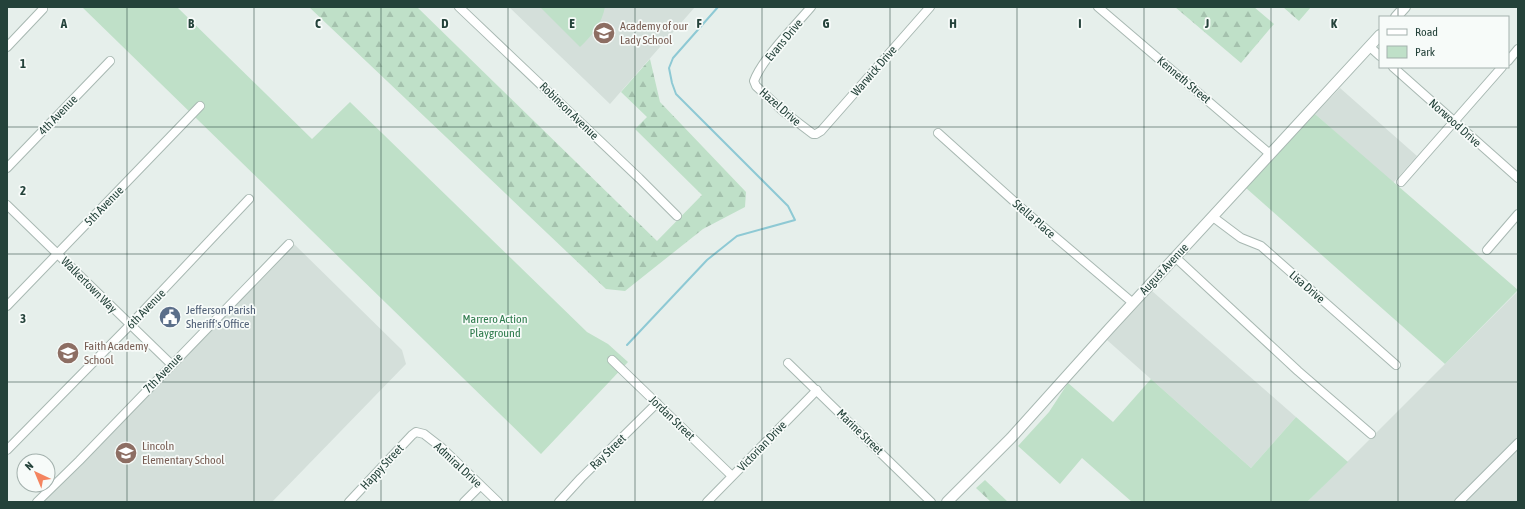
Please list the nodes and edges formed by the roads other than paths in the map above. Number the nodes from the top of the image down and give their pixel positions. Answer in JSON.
{"nodes":[{"id":1,"x":459,"y":7,"type":"edge"},
{"id":2,"x":811,"y":7,"type":"edge"},
{"id":3,"x":930,"y":7,"type":"edge"},
{"id":4,"x":1098,"y":7,"type":"edge"},
{"id":5,"x":1405,"y":7,"type":"edge"},
{"id":6,"x":43,"y":9,"type":"dead end"},
{"id":7,"x":1397,"y":16,"type":"edge"},
{"id":8,"x":1379,"y":36,"type":"edge"},
{"id":9,"x":7,"y":47,"type":"edge"},
{"id":10,"x":1370,"y":47,"type":"junction"},
{"id":11,"x":1518,"y":49,"type":"edge"},
{"id":12,"x":1379,"y":55,"type":"edge"},
{"id":13,"x":1509,"y":60,"type":"edge"},
{"id":14,"x":110,"y":61,"type":"dead end"},
{"id":15,"x":1394,"y":68,"type":"edge"},
{"id":16,"x":1501,"y":68,"type":"edge"},
{"id":17,"x":757,"y":73,"type":"joint"},
{"id":18,"x":200,"y":106,"type":"dead end"},
{"id":19,"x":1454,"y":122,"type":"junction"},
{"id":20,"x":938,"y":133,"type":"dead end"},
{"id":21,"x":816,"y":134,"type":"joint"},
{"id":22,"x":1270,"y":154,"type":"junction"},
{"id":23,"x":7,"y":168,"type":"edge"},
{"id":24,"x":1518,"y":178,"type":"edge"},
{"id":25,"x":1400,"y":182,"type":"dead end"},
{"id":26,"x":249,"y":199,"type":"dead end"},
{"id":27,"x":7,"y":205,"type":"edge"},
{"id":28,"x":1518,"y":214,"type":"edge"},
{"id":29,"x":677,"y":216,"type":"dead end"},
{"id":30,"x":1213,"y":217,"type":"junction"},
{"id":31,"x":289,"y":244,"type":"dead end"},
{"id":32,"x":1487,"y":250,"type":"dead end"},
{"id":33,"x":58,"y":254,"type":"junction"},
{"id":34,"x":1175,"y":257,"type":"junction"},
{"id":35,"x":1133,"y":303,"type":"junction"},
{"id":36,"x":7,"y":306,"type":"edge"},
{"id":37,"x":130,"y":325,"type":"junction"},
{"id":38,"x":612,"y":360,"type":"dead end"},
{"id":39,"x":788,"y":363,"type":"dead end"},
{"id":40,"x":171,"y":364,"type":"junction"},
{"id":41,"x":1396,"y":365,"type":"dead end"},
{"id":42,"x":817,"y":390,"type":"junction"},
{"id":43,"x":657,"y":403,"type":"junction"},
{"id":44,"x":416,"y":432,"type":"joint"},
{"id":45,"x":1371,"y":434,"type":"dead end"},
{"id":46,"x":1518,"y":443,"type":"edge"},
{"id":47,"x":7,"y":450,"type":"edge"},
{"id":48,"x":732,"y":476,"type":"junction"},
{"id":49,"x":480,"y":486,"type":"junction"},
{"id":50,"x":37,"y":502,"type":"edge"},
{"id":51,"x":348,"y":502,"type":"edge"},
{"id":52,"x":464,"y":502,"type":"edge"},
{"id":53,"x":498,"y":502,"type":"edge"},
{"id":54,"x":559,"y":502,"type":"edge"},
{"id":55,"x":707,"y":502,"type":"edge"},
{"id":56,"x":931,"y":502,"type":"edge"},
{"id":57,"x":947,"y":502,"type":"edge"},
{"id":58,"x":1459,"y":502,"type":"edge"}],
"edges":[{"from":1,"to":29,"type":"street","name":"Robinson Avenue"},
{"from":2,"to":17,"type":"street","name":"Evans Drive"},
{"from":3,"to":21,"type":"street","name":"Warwick Drive"},
{"from":4,"to":22,"type":"street","name":"Kenneth Street"},
{"from":5,"to":7,"type":"street"},
{"from":6,"to":9,"type":"street"},
{"from":8,"to":10,"type":"street","name":"August Avenue"},
{"from":10,"to":12,"type":"street"},
{"from":10,"to":22,"type":"street","name":"August Avenue"},
{"from":11,"to":13,"type":"street"},
{"from":14,"to":23,"type":"street","name":"4th Avenue"},
{"from":15,"to":19,"type":"street","name":"Norwood Drive"},
{"from":16,"to":19,"type":"street"},
{"from":17,"to":21,"type":"street","name":"Hazel Drive"},
{"from":18,"to":33,"type":"street","name":"5th Avenue"},
{"from":19,"to":24,"type":"street","name":"Norwood Drive"},
{"from":19,"to":25,"type":"street"},
{"from":20,"to":35,"type":"street","name":"Stella Place"},
{"from":22,"to":30,"type":"street","name":"August Avenue"},
{"from":26,"to":37,"type":"street","name":"6th Avenue"},
{"from":27,"to":33,"type":"street","name":"Walkertown Way"},
{"from":28,"to":32,"type":"street"},
{"from":30,"to":34,"type":"street","name":"August Avenue"},
{"from":30,"to":41,"type":"street","name":"Lisa Drive"},
{"from":31,"to":40,"type":"street","name":"7th Avenue"},
{"from":33,"to":36,"type":"street","name":"5th Avenue"},
{"from":33,"to":37,"type":"street","name":"Walkertown Way"},
{"from":34,"to":35,"type":"street","name":"August Avenue"},
{"from":34,"to":45,"type":"street"},
{"from":35,"to":57,"type":"street","name":"August Avenue"},
{"from":37,"to":40,"type":"street","name":"Walkertown Way"},
{"from":37,"to":47,"type":"street","name":"6th Avenue"},
{"from":38,"to":43,"type":"street","name":"Jordan Street"},
{"from":39,"to":42,"type":"street","name":"Marine Street"},
{"from":40,"to":50,"type":"street","name":"7th Avenue"},
{"from":42,"to":48,"type":"street","name":"Victorian Drive"},
{"from":42,"to":56,"type":"street","name":"Marine Street"},
{"from":43,"to":48,"type":"street","name":"Jordan Street"},
{"from":43,"to":54,"type":"street","name":"Ray Street"},
{"from":44,"to":49,"type":"street","name":"Admiral Drive"},
{"from":44,"to":51,"type":"street","name":"Happy Street"},
{"from":46,"to":58,"type":"street"},
{"from":48,"to":55,"type":"street","name":"Victorian Drive"},
{"from":49,"to":52,"type":"street"},
{"from":49,"to":53,"type":"street","name":"Admiral Drive"}]}
